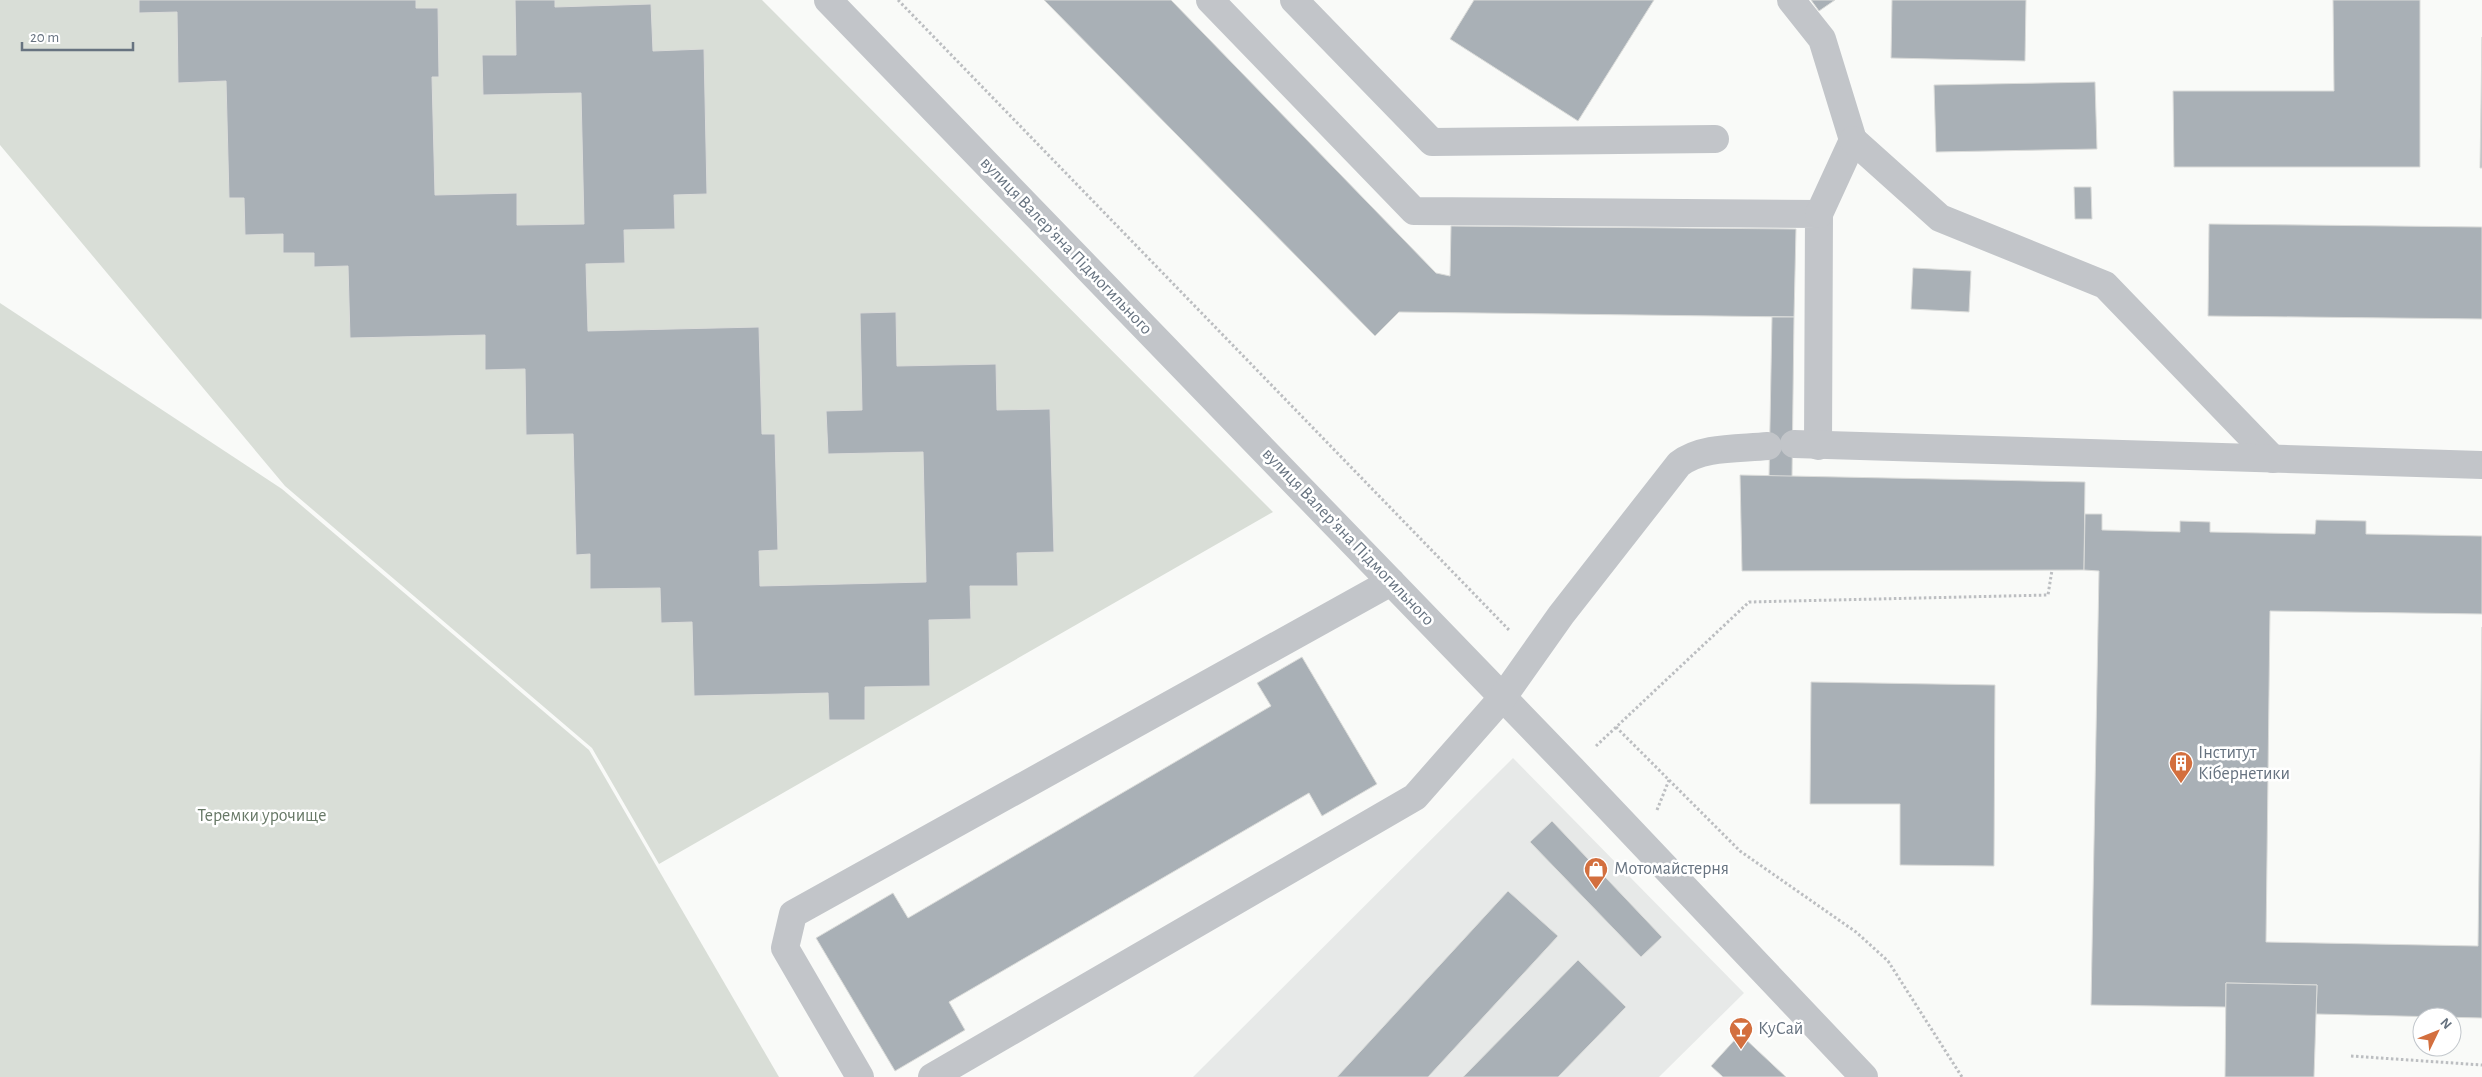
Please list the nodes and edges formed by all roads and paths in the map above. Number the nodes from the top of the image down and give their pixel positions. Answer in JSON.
{"nodes":[{"id":1,"x":828,"y":0,"type":"edge"},
{"id":2,"x":898,"y":0,"type":"edge"},
{"id":3,"x":1210,"y":0,"type":"edge"},
{"id":4,"x":1294,"y":0,"type":"edge"},
{"id":5,"x":1791,"y":0,"type":"edge"},
{"id":6,"x":1715,"y":139,"type":"dead end"},
{"id":7,"x":1853,"y":140,"type":"junction"},
{"id":8,"x":1819,"y":214,"type":"junction"},
{"id":9,"x":1793,"y":445,"type":"junction"},
{"id":10,"x":2273,"y":459,"type":"junction"},
{"id":11,"x":2482,"y":465,"type":"edge"},
{"id":12,"x":2052,"y":570,"type":"dead end"},
{"id":13,"x":1392,"y":582,"type":"junction"},
{"id":14,"x":1533,"y":655,"type":"junction"},
{"id":15,"x":1503,"y":698,"type":"junction"},
{"id":16,"x":1616,"y":727,"type":"junction"},
{"id":17,"x":1572,"y":769,"type":"junction"},
{"id":18,"x":2351,"y":1056,"type":"dead end"},
{"id":19,"x":2482,"y":1065,"type":"edge"},
{"id":20,"x":860,"y":1077,"type":"edge"},
{"id":21,"x":932,"y":1077,"type":"edge"},
{"id":22,"x":1864,"y":1077,"type":"edge"},
{"id":23,"x":1962,"y":1077,"type":"edge"}],
"edges":[{"from":1,"to":13,"type":"street","name":"вулиця Валерʼяна Підмогильного"},
{"from":2,"to":14,"type":"path"},
{"from":3,"to":8,"type":"street"},
{"from":4,"to":6,"type":"street"},
{"from":5,"to":7,"type":"street"},
{"from":7,"to":8,"type":"street"},
{"from":7,"to":10,"type":"street"},
{"from":8,"to":9,"type":"street"},
{"from":9,"to":10,"type":"street"},
{"from":9,"to":14,"type":"street"},
{"from":10,"to":11,"type":"street"},
{"from":12,"to":16,"type":"path"},
{"from":13,"to":15,"type":"street","name":"вулиця Валерʼяна Підмогильного"},
{"from":13,"to":20,"type":"street"},
{"from":14,"to":15,"type":"street"},
{"from":15,"to":17,"type":"street","name":"вулиця Валерʼяна Підмогильного"},
{"from":15,"to":21,"type":"street"},
{"from":16,"to":17,"type":"path"},
{"from":16,"to":23,"type":"path"},
{"from":17,"to":22,"type":"street","name":"вулиця Валерʼяна Підмогильного"},
{"from":18,"to":19,"type":"path"}]}
